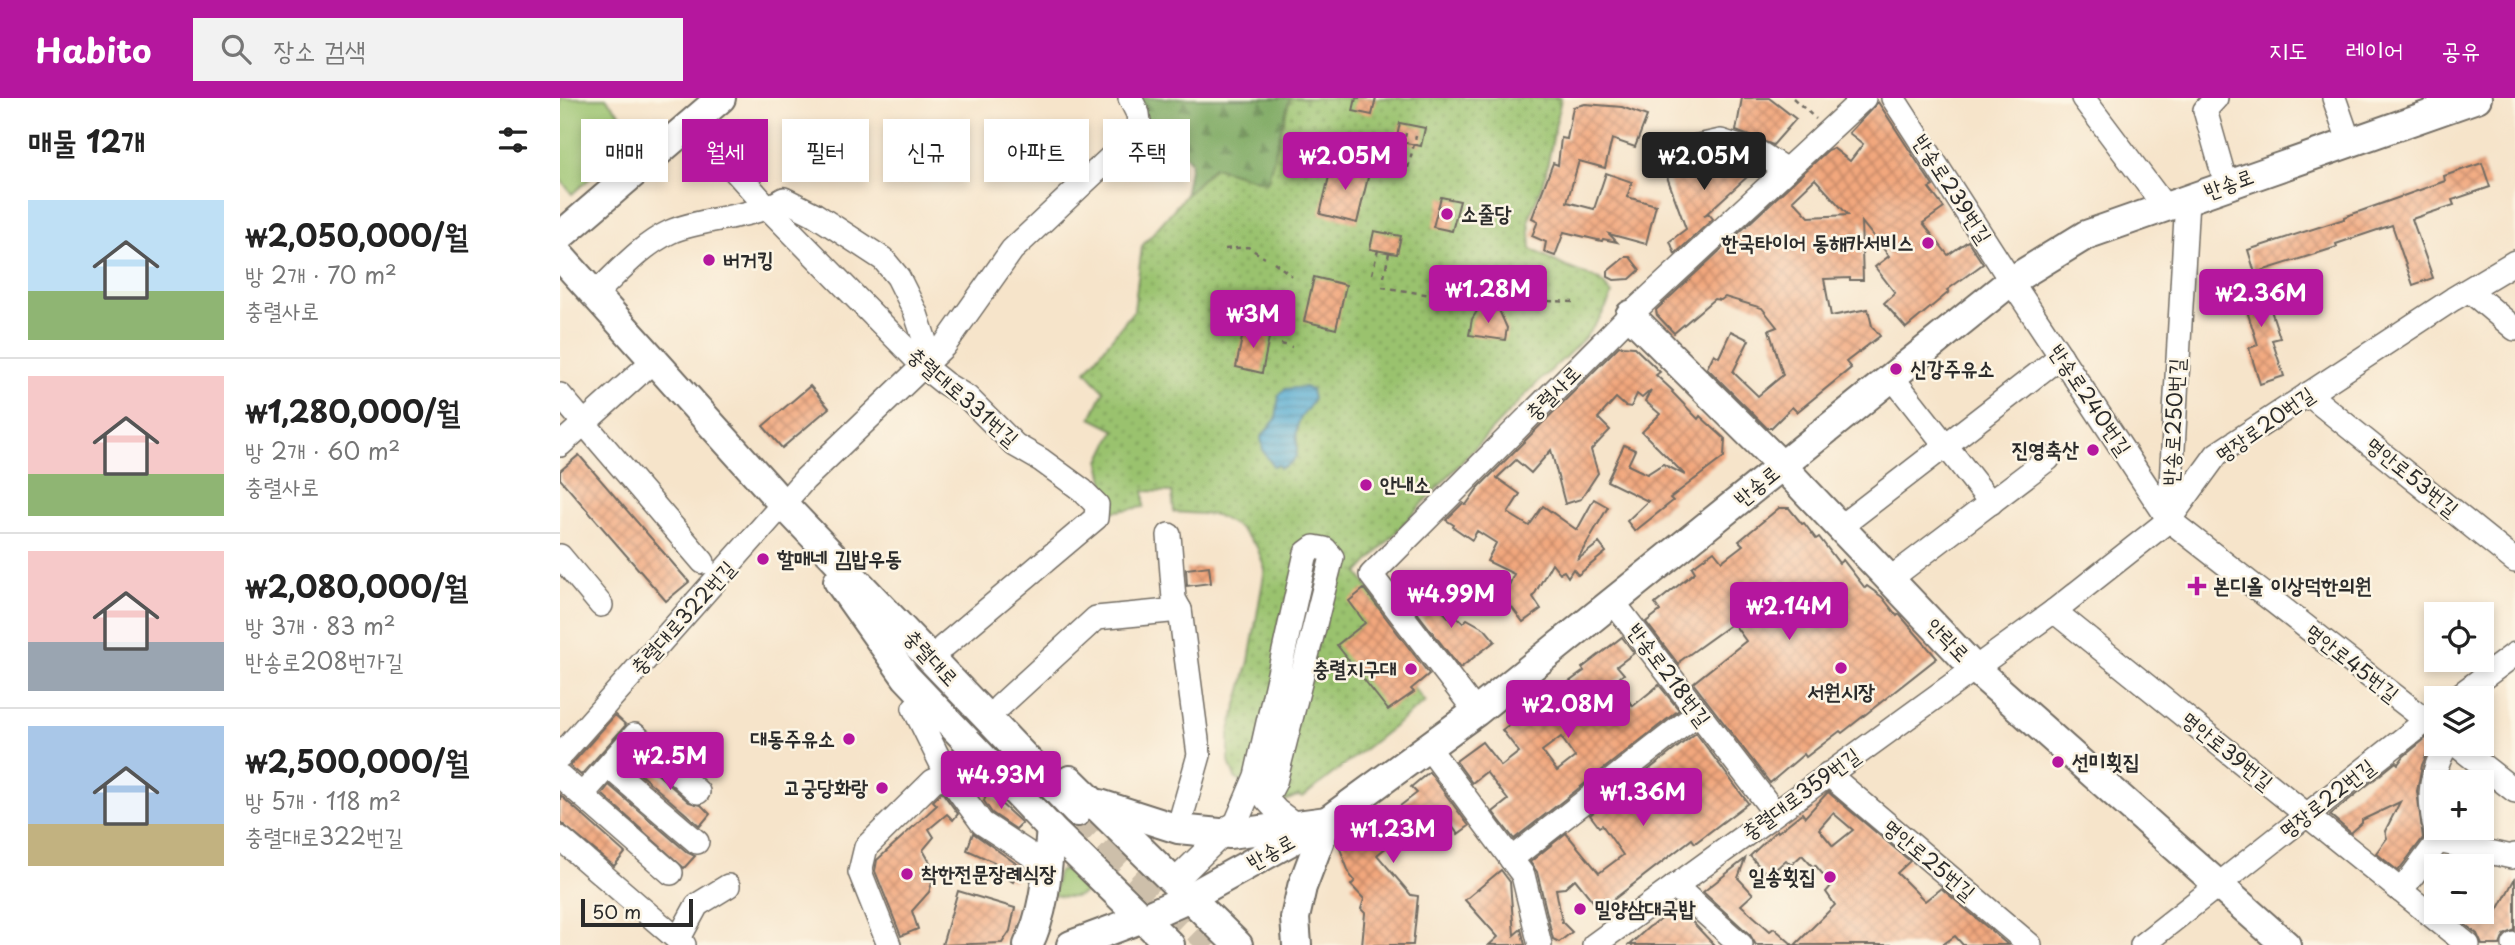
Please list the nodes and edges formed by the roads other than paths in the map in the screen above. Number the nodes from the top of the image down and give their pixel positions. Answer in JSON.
{"nodes":[{"id":1,"x":721,"y":98,"type":"edge"},
{"id":2,"x":1130,"y":98,"type":"edge"},
{"id":3,"x":1864,"y":98,"type":"edge"},
{"id":4,"x":1894,"y":98,"type":"edge"},
{"id":5,"x":2083,"y":98,"type":"edge"},
{"id":6,"x":2216,"y":98,"type":"edge"},
{"id":7,"x":2334,"y":98,"type":"edge"},
{"id":8,"x":2477,"y":98,"type":"edge"},
{"id":9,"x":697,"y":119,"type":"edge"},
{"id":10,"x":682,"y":132,"type":"edge"},
{"id":11,"x":2350,"y":141,"type":"junction"},
{"id":12,"x":1689,"y":148,"type":"dead end"},
{"id":13,"x":1786,"y":170,"type":"junction"},
{"id":14,"x":745,"y":182,"type":"edge"},
{"id":15,"x":2226,"y":184,"type":"junction"},
{"id":16,"x":2176,"y":203,"type":"junction"},
{"id":17,"x":769,"y":209,"type":"junction"},
{"id":18,"x":560,"y":236,"type":"edge"},
{"id":19,"x":560,"y":256,"type":"edge"},
{"id":20,"x":2515,"y":262,"type":"edge"},
{"id":21,"x":2011,"y":281,"type":"junction"},
{"id":22,"x":2470,"y":291,"type":"junction"},
{"id":23,"x":594,"y":295,"type":"junction"},
{"id":24,"x":1630,"y":315,"type":"junction"},
{"id":25,"x":2515,"y":329,"type":"edge"},
{"id":26,"x":2061,"y":356,"type":"junction"},
{"id":27,"x":653,"y":361,"type":"junction"},
{"id":28,"x":924,"y":367,"type":"junction"},
{"id":29,"x":1892,"y":377,"type":"junction"},
{"id":30,"x":2308,"y":394,"type":"junction"},
{"id":31,"x":560,"y":395,"type":"edge"},
{"id":32,"x":585,"y":423,"type":"junction"},
{"id":33,"x":560,"y":445,"type":"edge"},
{"id":34,"x":1945,"y":445,"type":"junction"},
{"id":35,"x":2048,"y":459,"type":"dead end"},
{"id":36,"x":1782,"y":466,"type":"junction"},
{"id":37,"x":1991,"y":503,"type":"junction"},
{"id":38,"x":783,"y":504,"type":"junction"},
{"id":39,"x":2169,"y":520,"type":"junction"},
{"id":40,"x":1840,"y":527,"type":"junction"},
{"id":41,"x":1169,"y":535,"type":"dead end"},
{"id":42,"x":560,"y":556,"type":"edge"},
{"id":43,"x":2515,"y":561,"type":"edge"},
{"id":44,"x":704,"y":562,"type":"dead end"},
{"id":45,"x":1890,"y":579,"type":"junction"},
{"id":46,"x":1614,"y":603,"type":"junction"},
{"id":47,"x":601,"y":605,"type":"dead end"},
{"id":48,"x":1180,"y":610,"type":"junction"},
{"id":49,"x":2054,"y":611,"type":"junction"},
{"id":50,"x":943,"y":647,"type":"junction"},
{"id":51,"x":2515,"y":654,"type":"edge"},
{"id":52,"x":1974,"y":668,"type":"junction"},
{"id":53,"x":2472,"y":686,"type":"edge"},
{"id":54,"x":925,"y":697,"type":"junction"},
{"id":55,"x":1000,"y":706,"type":"junction"},
{"id":56,"x":1476,"y":712,"type":"junction"},
{"id":57,"x":1699,"y":713,"type":"junction"},
{"id":58,"x":2424,"y":714,"type":"edge"},
{"id":59,"x":2424,"y":728,"type":"edge"},
{"id":60,"x":1428,"y":747,"type":"junction"},
{"id":61,"x":560,"y":756,"type":"edge"},
{"id":62,"x":2441,"y":756,"type":"edge"},
{"id":63,"x":2470,"y":756,"type":"edge"},
{"id":64,"x":608,"y":766,"type":"junction"},
{"id":65,"x":1828,"y":774,"type":"junction"},
{"id":66,"x":947,"y":775,"type":"junction"},
{"id":67,"x":560,"y":776,"type":"edge"},
{"id":68,"x":2515,"y":791,"type":"edge"},
{"id":69,"x":698,"y":792,"type":"dead end"},
{"id":70,"x":582,"y":795,"type":"junction"},
{"id":71,"x":1266,"y":799,"type":"junction"},
{"id":72,"x":1775,"y":813,"type":"junction"},
{"id":73,"x":2307,"y":816,"type":"junction"},
{"id":74,"x":1072,"y":817,"type":"junction"},
{"id":75,"x":1326,"y":821,"type":"junction"},
{"id":76,"x":1296,"y":825,"type":"junction"},
{"id":77,"x":1229,"y":827,"type":"junction"},
{"id":78,"x":1178,"y":829,"type":"junction"},
{"id":79,"x":560,"y":838,"type":"edge"},
{"id":80,"x":2438,"y":841,"type":"junction"},
{"id":81,"x":697,"y":842,"type":"dead end"},
{"id":82,"x":2515,"y":855,"type":"edge"},
{"id":83,"x":1511,"y":859,"type":"junction"},
{"id":84,"x":1048,"y":864,"type":"junction"},
{"id":85,"x":671,"y":873,"type":"dead end"},
{"id":86,"x":2218,"y":885,"type":"junction"},
{"id":87,"x":728,"y":886,"type":"dead end"},
{"id":88,"x":1675,"y":886,"type":"junction"},
{"id":89,"x":1182,"y":889,"type":"junction"},
{"id":90,"x":2400,"y":891,"type":"junction"},
{"id":91,"x":1143,"y":918,"type":"junction"},
{"id":92,"x":681,"y":942,"type":"edge"},
{"id":93,"x":889,"y":945,"type":"edge"},
{"id":94,"x":1028,"y":945,"type":"edge"},
{"id":95,"x":1072,"y":945,"type":"edge"},
{"id":96,"x":1170,"y":945,"type":"edge"},
{"id":97,"x":1238,"y":945,"type":"edge"},
{"id":98,"x":1297,"y":945,"type":"edge"},
{"id":99,"x":1540,"y":945,"type":"edge"},
{"id":100,"x":1594,"y":945,"type":"edge"},
{"id":101,"x":1741,"y":945,"type":"edge"},
{"id":102,"x":2030,"y":945,"type":"edge"},
{"id":103,"x":2142,"y":945,"type":"edge"},
{"id":104,"x":2286,"y":945,"type":"edge"},
{"id":105,"x":2468,"y":945,"type":"edge"}],
"edges":[{"from":1,"to":9,"type":"main road"},
{"from":2,"to":28,"type":"street","name":"충렬대로322번길"},
{"from":3,"to":13,"type":"street","name":"충렬사로"},
{"from":4,"to":21,"type":"street","name":"반송로239번길"},
{"from":5,"to":16,"type":"street"},
{"from":6,"to":15,"type":"street"},
{"from":7,"to":11,"type":"street"},
{"from":8,"to":11,"type":"main road","name":"반송로"},
{"from":10,"to":18,"type":"main road"},
{"from":11,"to":15,"type":"main road","name":"반송로"},
{"from":12,"to":13,"type":"street"},
{"from":13,"to":24,"type":"street","name":"충렬사로"},
{"from":14,"to":17,"type":"street","name":"충렬대로331번길"},
{"from":15,"to":16,"type":"main road","name":"반송로"},
{"from":16,"to":21,"type":"main road","name":"반송로"},
{"from":16,"to":39,"type":"street","name":"반송로250번길"},
{"from":17,"to":23,"type":"street"},
{"from":17,"to":28,"type":"street","name":"충렬대로331번길"},
{"from":17,"to":28,"type":"street"},
{"from":19,"to":23,"type":"main road","name":"충렬대로"},
{"from":20,"to":22,"type":"street","name":"명장로20번길"},
{"from":21,"to":26,"type":"street","name":"반송로240번길"},
{"from":21,"to":29,"type":"main road","name":"반송로"},
{"from":22,"to":25,"type":"street"},
{"from":22,"to":30,"type":"street","name":"명장로20번길"},
{"from":23,"to":27,"type":"main road","name":"충렬대로"},
{"from":24,"to":36,"type":"main road","name":"안락로"},
{"from":24,"to":56,"type":"street","name":"충렬사로"},
{"from":26,"to":34,"type":"street"},
{"from":26,"to":39,"type":"street","name":"반송로240번길"},
{"from":27,"to":32,"type":"street"},
{"from":27,"to":38,"type":"main road","name":"충렬대로"},
{"from":28,"to":38,"type":"street","name":"충렬대로322번길"},
{"from":28,"to":50,"type":"street","name":"충렬대로331번길"},
{"from":29,"to":34,"type":"street"},
{"from":29,"to":36,"type":"main road","name":"반송로"},
{"from":30,"to":39,"type":"street","name":"명장로20번길"},
{"from":30,"to":43,"type":"street","name":"명안로53번길"},
{"from":31,"to":32,"type":"street"},
{"from":32,"to":33,"type":"street"},
{"from":32,"to":44,"type":"street"},
{"from":34,"to":37,"type":"street"},
{"from":34,"to":40,"type":"street"},
{"from":35,"to":37,"type":"street"},
{"from":36,"to":40,"type":"main road","name":"안락로"},
{"from":36,"to":46,"type":"main road","name":"반송로"},
{"from":37,"to":45,"type":"street"},
{"from":38,"to":50,"type":"main road"},
{"from":38,"to":54,"type":"main road"},
{"from":38,"to":61,"type":"street","name":"충렬대로322번길"},
{"from":38,"to":74,"type":"main road","name":"충렬대로"},
{"from":39,"to":49,"type":"street","name":"명장로20번길"},
{"from":39,"to":58,"type":"street","name":"명안로45번길"},
{"from":40,"to":45,"type":"main road","name":"안락로"},
{"from":41,"to":48,"type":"street"},
{"from":42,"to":47,"type":"street"},
{"from":45,"to":52,"type":"main road","name":"안락로"},
{"from":46,"to":56,"type":"main road","name":"반송로"},
{"from":46,"to":57,"type":"street","name":"반송로218번길"},
{"from":48,"to":55,"type":"street"},
{"from":48,"to":78,"type":"street"},
{"from":49,"to":52,"type":"street","name":"명장로20번길"},
{"from":49,"to":73,"type":"street","name":"명안로39번길"},
{"from":50,"to":55,"type":"main road"},
{"from":51,"to":53,"type":"street"},
{"from":52,"to":65,"type":"street","name":"충렬대로359번길"},
{"from":52,"to":86,"type":"main road","name":"안락로"},
{"from":54,"to":66,"type":"street"},
{"from":54,"to":74,"type":"main road"},
{"from":55,"to":74,"type":"main road"},
{"from":56,"to":60,"type":"main road","name":"반송로"},
{"from":57,"to":72,"type":"street","name":"반송로218번길"},
{"from":57,"to":83,"type":"street"},
{"from":59,"to":73,"type":"street","name":"명장로22번길"},
{"from":60,"to":75,"type":"main road","name":"반송로"},
{"from":60,"to":83,"type":"street"},
{"from":62,"to":80,"type":"street"},
{"from":63,"to":68,"type":"street"},
{"from":64,"to":69,"type":"street"},
{"from":64,"to":70,"type":"street"},
{"from":64,"to":81,"type":"street"},
{"from":65,"to":72,"type":"street","name":"충렬대로359번길"},
{"from":65,"to":102,"type":"street","name":"명안로25번길"},
{"from":66,"to":84,"type":"street"},
{"from":66,"to":93,"type":"street"},
{"from":67,"to":70,"type":"street"},
{"from":70,"to":85,"type":"street"},
{"from":71,"to":76,"type":"street"},
{"from":71,"to":77,"type":"street"},
{"from":71,"to":77,"type":"street"},
{"from":72,"to":88,"type":"street","name":"충렬대로359번길"},
{"from":73,"to":86,"type":"street","name":"명장로22번길"},
{"from":73,"to":90,"type":"street","name":"명안로39번길"},
{"from":74,"to":78,"type":"main road"},
{"from":74,"to":84,"type":"main road"},
{"from":74,"to":89,"type":"main road"},
{"from":74,"to":91,"type":"main road"},
{"from":75,"to":76,"type":"main road"},
{"from":75,"to":89,"type":"main road","name":"반송로"},
{"from":75,"to":98,"type":"main road"},
{"from":76,"to":77,"type":"main road"},
{"from":77,"to":78,"type":"main road"},
{"from":77,"to":89,"type":"street"},
{"from":79,"to":92,"type":"street"},
{"from":80,"to":82,"type":"street"},
{"from":80,"to":90,"type":"street"},
{"from":83,"to":99,"type":"street"},
{"from":84,"to":94,"type":"main road"},
{"from":86,"to":103,"type":"street","name":"명장로22번길"},
{"from":86,"to":104,"type":"main road","name":"안락로"},
{"from":87,"to":92,"type":"street"},
{"from":88,"to":100,"type":"street","name":"충렬대로359번길"},
{"from":88,"to":101,"type":"street"},
{"from":89,"to":91,"type":"main road","name":"반송로"},
{"from":89,"to":97,"type":"main road"},
{"from":90,"to":105,"type":"street","name":"명안로39번길"},
{"from":91,"to":95,"type":"main road","name":"반송로"},
{"from":91,"to":96,"type":"main road"}]}
